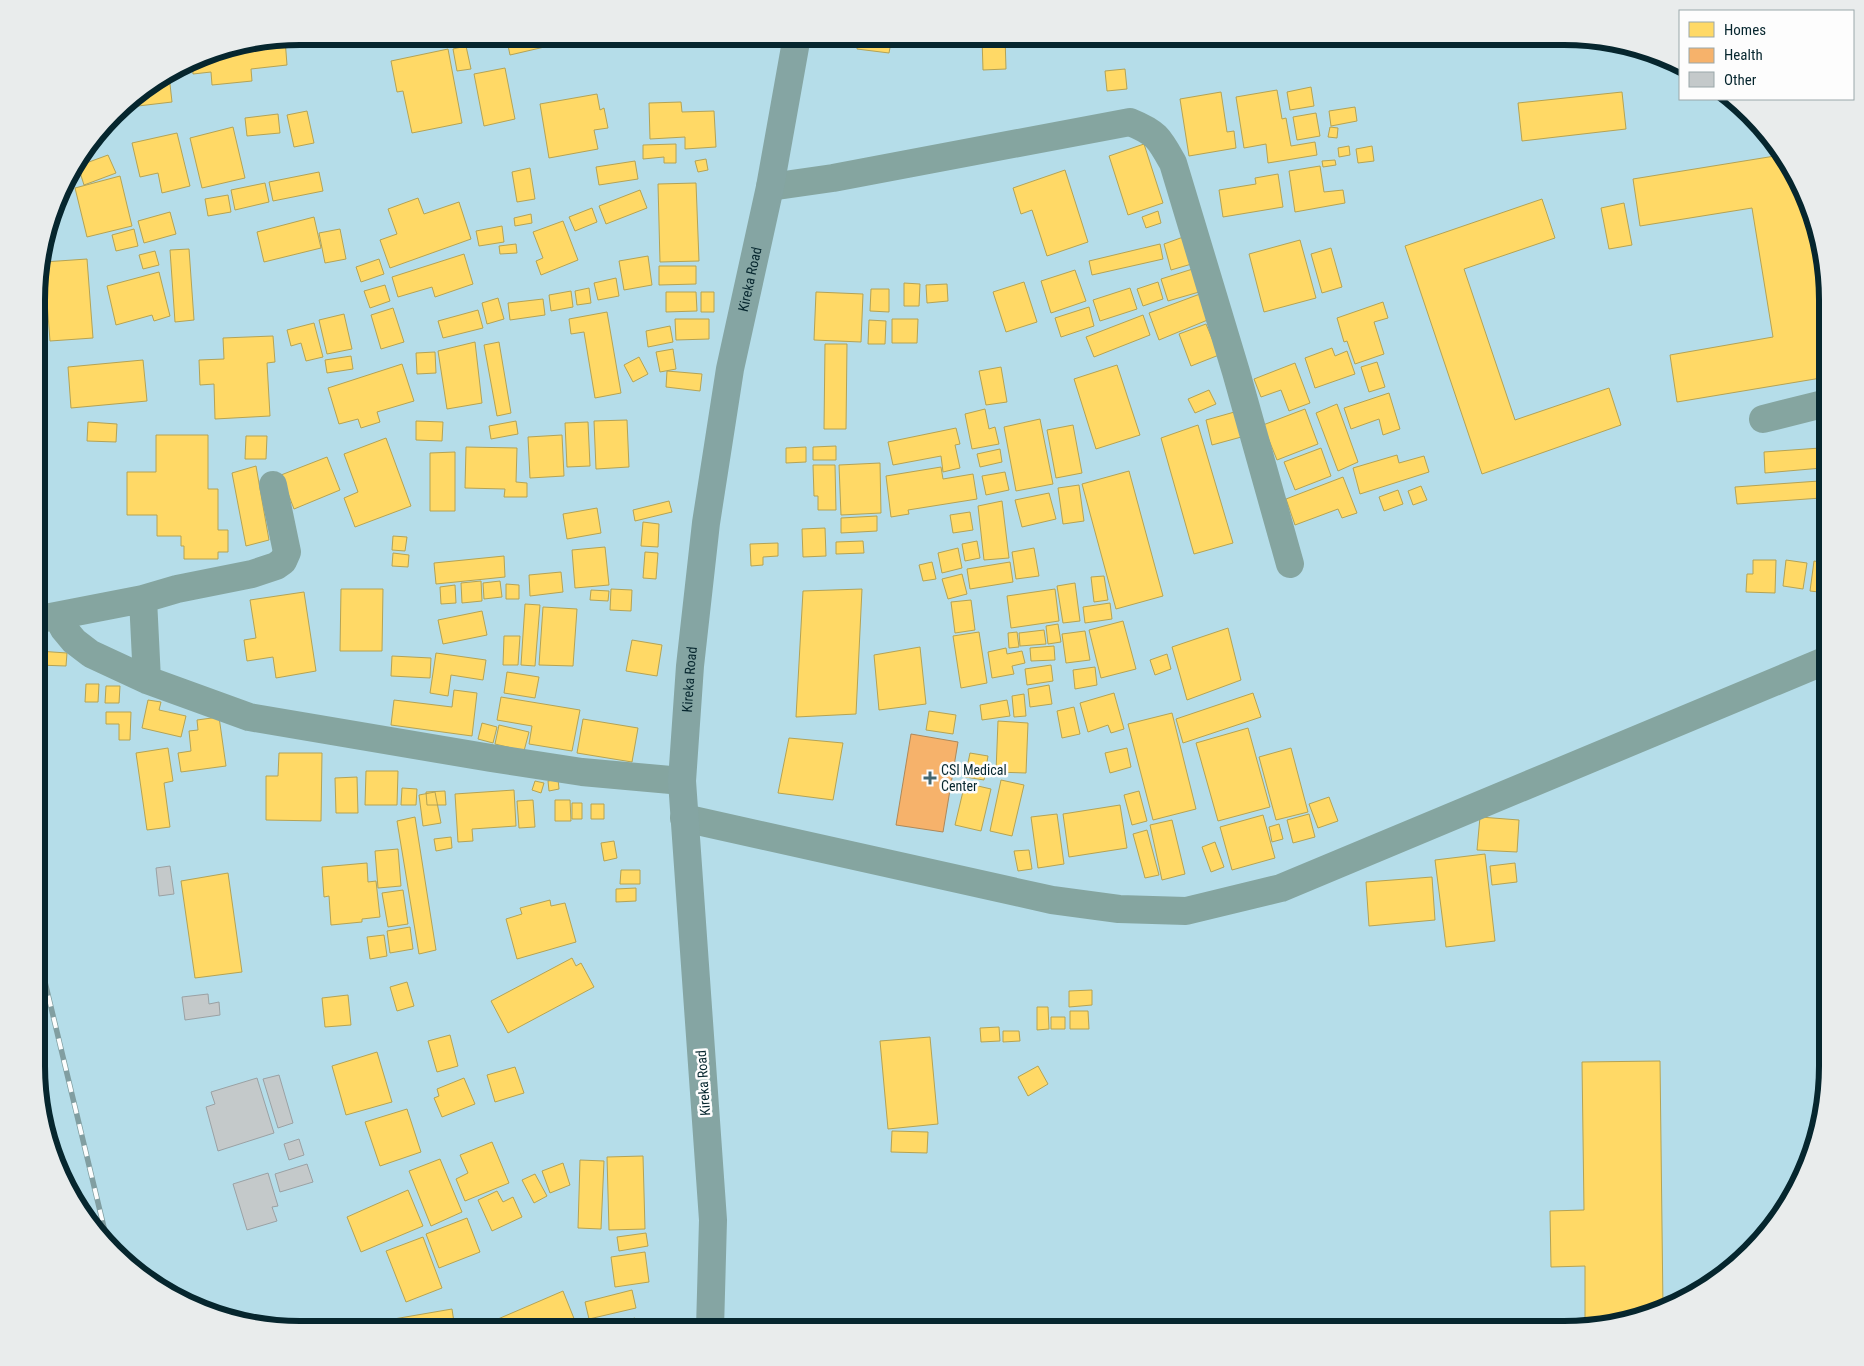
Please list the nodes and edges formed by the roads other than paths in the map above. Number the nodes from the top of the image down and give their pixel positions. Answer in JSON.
{"nodes":[{"id":1,"x":795,"y":45,"type":"edge"},
{"id":2,"x":770,"y":186,"type":"junction"},
{"id":3,"x":1819,"y":405,"type":"edge"},
{"id":4,"x":1763,"y":419,"type":"dead end"},
{"id":5,"x":273,"y":485,"type":"dead end"},
{"id":6,"x":1290,"y":564,"type":"dead end"},
{"id":7,"x":143,"y":600,"type":"junction"},
{"id":8,"x":48,"y":618,"type":"edge"},
{"id":9,"x":1819,"y":663,"type":"edge"},
{"id":10,"x":147,"y":680,"type":"junction"},
{"id":11,"x":682,"y":781,"type":"junction"},
{"id":12,"x":684,"y":818,"type":"junction"},
{"id":13,"x":710,"y":1321,"type":"edge"}],
"edges":[{"from":1,"to":2,"type":"main road","name":"Kireka Road"},
{"from":2,"to":6,"type":"street"},
{"from":2,"to":11,"type":"main road","name":"Kireka Road"},
{"from":3,"to":4,"type":"street"},
{"from":5,"to":7,"type":"street"},
{"from":7,"to":8,"type":"street"},
{"from":7,"to":10,"type":"street"},
{"from":8,"to":10,"type":"street"},
{"from":9,"to":12,"type":"street"},
{"from":10,"to":11,"type":"street"},
{"from":11,"to":12,"type":"main road","name":"Kireka Road"},
{"from":12,"to":13,"type":"main road","name":"Kireka Road"}]}
